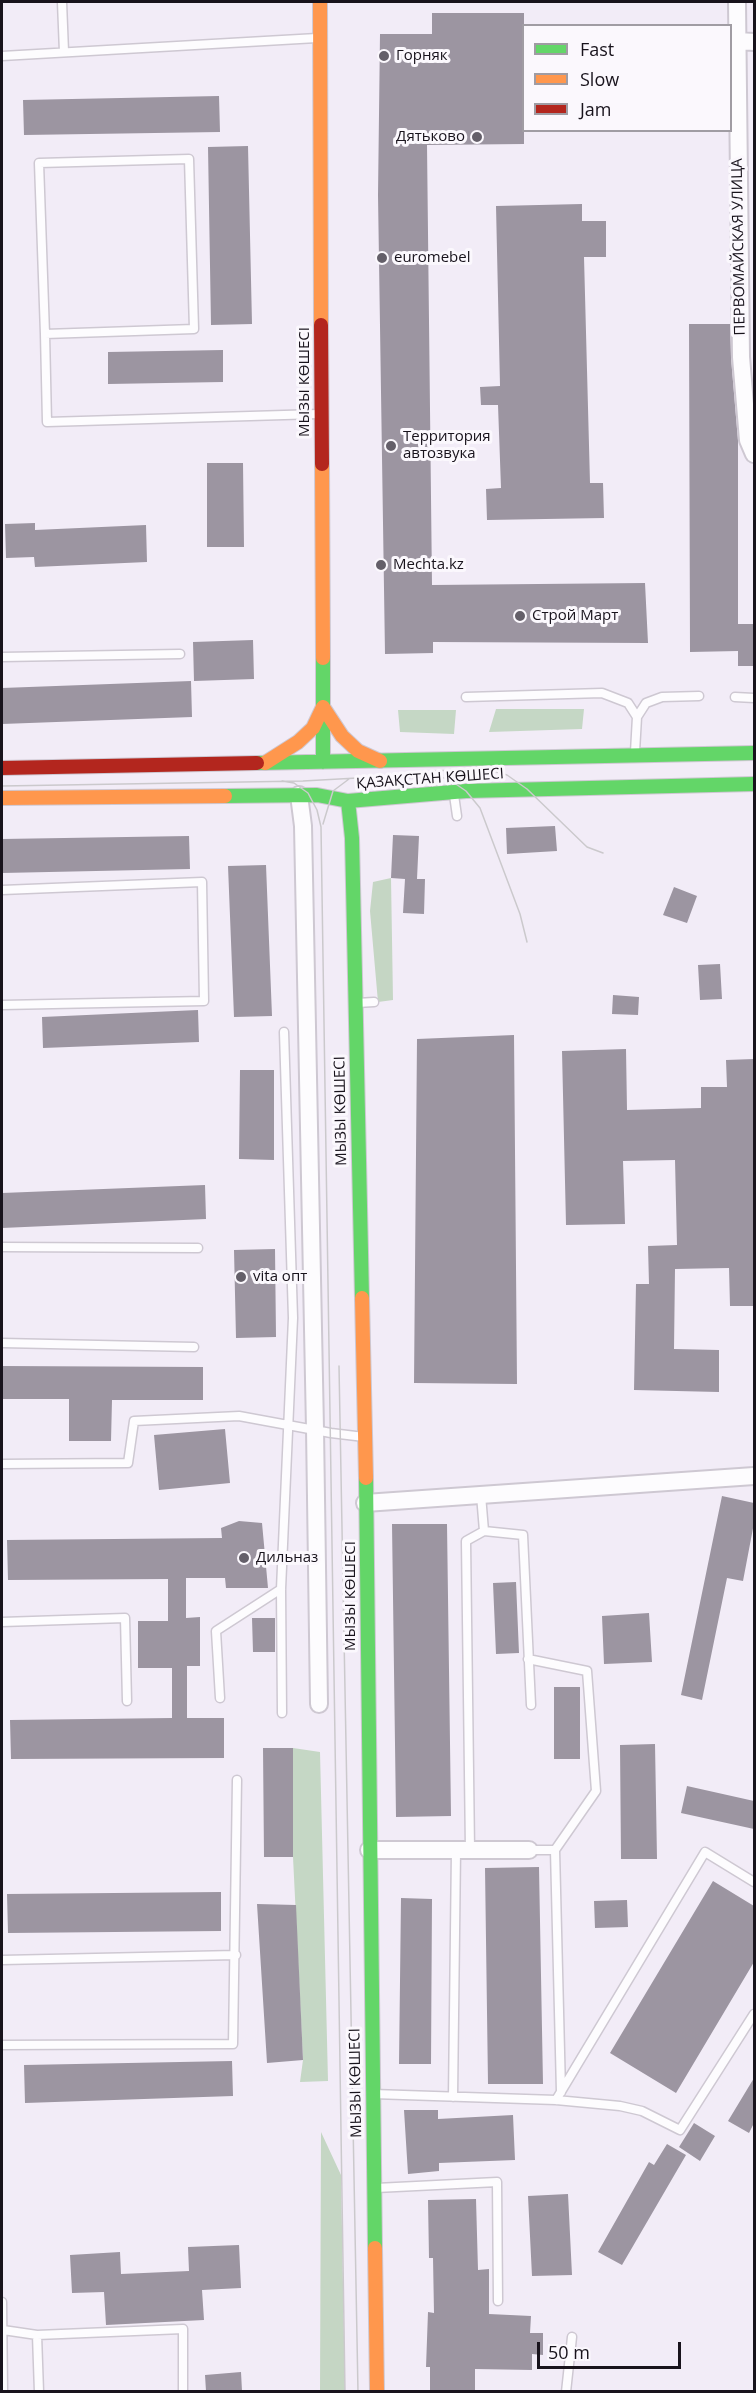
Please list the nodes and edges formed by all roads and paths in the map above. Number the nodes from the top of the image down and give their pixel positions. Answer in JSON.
{"nodes":[{"id":1,"x":62,"y":2,"type":"edge"},
{"id":2,"x":320,"y":2,"type":"edge"},
{"id":3,"x":737,"y":2,"type":"edge"},
{"id":4,"x":321,"y":38,"type":"junction"},
{"id":5,"x":746,"y":42,"type":"edge"},
{"id":6,"x":64,"y":52,"type":"junction"},
{"id":7,"x":2,"y":56,"type":"edge"},
{"id":8,"x":747,"y":291,"type":"edge"},
{"id":9,"x":45,"y":334,"type":"junction"},
{"id":10,"x":322,"y":414,"type":"junction"},
{"id":11,"x":754,"y":454,"type":"edge"},
{"id":12,"x":180,"y":654,"type":"dead end"},
{"id":13,"x":2,"y":657,"type":"edge"},
{"id":14,"x":699,"y":696,"type":"dead end"},
{"id":15,"x":466,"y":697,"type":"dead end"},
{"id":16,"x":735,"y":697,"type":"dead end"},
{"id":17,"x":754,"y":698,"type":"edge"},
{"id":18,"x":323,"y":707,"type":"junction"},
{"id":19,"x":637,"y":717,"type":"junction"},
{"id":20,"x":754,"y":753,"type":"edge"},
{"id":21,"x":380,"y":761,"type":"junction"},
{"id":22,"x":265,"y":763,"type":"junction"},
{"id":23,"x":2,"y":768,"type":"edge"},
{"id":24,"x":326,"y":768,"type":"junction"},
{"id":25,"x":635,"y":771,"type":"junction"},
{"id":26,"x":754,"y":784,"type":"edge"},
{"id":27,"x":338,"y":786,"type":"dead end"},
{"id":28,"x":453,"y":792,"type":"junction"},
{"id":29,"x":299,"y":795,"type":"junction"},
{"id":30,"x":2,"y":798,"type":"edge"},
{"id":31,"x":348,"y":801,"type":"junction"},
{"id":32,"x":457,"y":816,"type":"dead end"},
{"id":33,"x":2,"y":890,"type":"edge"},
{"id":34,"x":374,"y":1002,"type":"dead end"},
{"id":35,"x":356,"y":1004,"type":"junction"},
{"id":36,"x":2,"y":1005,"type":"edge"},
{"id":37,"x":285,"y":1032,"type":"dead end"},
{"id":38,"x":2,"y":1247,"type":"edge"},
{"id":39,"x":198,"y":1248,"type":"dead end"},
{"id":40,"x":2,"y":1342,"type":"edge"},
{"id":41,"x":194,"y":1347,"type":"dead end"},
{"id":42,"x":287,"y":1424,"type":"junction"},
{"id":43,"x":315,"y":1429,"type":"junction"},
{"id":44,"x":364,"y":1437,"type":"junction"},
{"id":45,"x":2,"y":1464,"type":"edge"},
{"id":46,"x":754,"y":1476,"type":"edge"},
{"id":47,"x":481,"y":1494,"type":"junction"},
{"id":48,"x":365,"y":1503,"type":"junction"},
{"id":49,"x":484,"y":1531,"type":"junction"},
{"id":50,"x":281,"y":1589,"type":"junction"},
{"id":51,"x":2,"y":1622,"type":"edge"},
{"id":52,"x":528,"y":1659,"type":"junction"},
{"id":53,"x":220,"y":1698,"type":"dead end"},
{"id":54,"x":127,"y":1701,"type":"dead end"},
{"id":55,"x":319,"y":1704,"type":"dead end"},
{"id":56,"x":531,"y":1705,"type":"dead end"},
{"id":57,"x":282,"y":1713,"type":"dead end"},
{"id":58,"x":237,"y":1780,"type":"dead end"},
{"id":59,"x":369,"y":1850,"type":"junction"},
{"id":60,"x":463,"y":1850,"type":"junction"},
{"id":61,"x":529,"y":1850,"type":"joint"},
{"id":62,"x":555,"y":1850,"type":"junction"},
{"id":63,"x":754,"y":1882,"type":"edge"},
{"id":64,"x":236,"y":1954,"type":"junction"},
{"id":65,"x":2,"y":1960,"type":"edge"},
{"id":66,"x":754,"y":2014,"type":"edge"},
{"id":67,"x":2,"y":2045,"type":"edge"},
{"id":68,"x":373,"y":2094,"type":"junction"},
{"id":69,"x":558,"y":2096,"type":"junction"},
{"id":70,"x":453,"y":2097,"type":"junction"},
{"id":71,"x":375,"y":2188,"type":"junction"},
{"id":72,"x":498,"y":2301,"type":"dead end"},
{"id":73,"x":2,"y":2302,"type":"edge"},
{"id":74,"x":3,"y":2330,"type":"edge"},
{"id":75,"x":37,"y":2335,"type":"junction"},
{"id":76,"x":572,"y":2337,"type":"dead end"},
{"id":77,"x":3,"y":2391,"type":"edge"},
{"id":78,"x":39,"y":2391,"type":"edge"},
{"id":79,"x":183,"y":2391,"type":"edge"},
{"id":80,"x":377,"y":2391,"type":"edge"},
{"id":81,"x":566,"y":2391,"type":"edge"}],
"edges":[{"from":1,"to":6,"type":"lane"},
{"from":2,"to":4,"type":"main road","name":"МЫЗЫ КӨШЕСІ"},
{"from":3,"to":5,"type":"street","name":"ПЕРВОМАЙСКАЯ УЛИЦА"},
{"from":4,"to":6,"type":"lane"},
{"from":4,"to":10,"type":"main road","name":"МЫЗЫ КӨШЕСІ"},
{"from":5,"to":8,"type":"street","name":"ПЕРВОМАЙСКАЯ УЛИЦА"},
{"from":6,"to":7,"type":"lane"},
{"from":8,"to":11,"type":"street","name":"ПЕРВОМАЙСКАЯ УЛИЦА"},
{"from":9,"to":9,"type":"lane"},
{"from":9,"to":10,"type":"lane"},
{"from":10,"to":18,"type":"main road","name":"МЫЗЫ КӨШЕСІ"},
{"from":12,"to":13,"type":"lane"},
{"from":14,"to":19,"type":"lane"},
{"from":15,"to":19,"type":"lane"},
{"from":16,"to":17,"type":"lane"},
{"from":18,"to":21,"type":"main road"},
{"from":18,"to":22,"type":"main road"},
{"from":18,"to":24,"type":"main road","name":"МЫЗЫ КӨШЕСІ"},
{"from":19,"to":25,"type":"lane"},
{"from":20,"to":25,"type":"main road","name":"ҚАЗАҚСТАН КӨШЕСІ"},
{"from":21,"to":24,"type":"main road","name":"ҚАЗАҚСТАН КӨШЕСІ"},
{"from":21,"to":25,"type":"main road","name":"ҚАЗАҚСТАН КӨШЕСІ"},
{"from":22,"to":23,"type":"main road","name":"ҚАЗАҚСТАН КӨШЕСІ"},
{"from":22,"to":24,"type":"main road","name":"ҚАЗАҚСТАН КӨШЕСІ"},
{"from":25,"to":26,"type":"main road","name":"ҚАЗАҚСТАН КӨШЕСІ"},
{"from":25,"to":28,"type":"main road","name":"ҚАЗАҚСТАН КӨШЕСІ"},
{"from":27,"to":31,"type":"main road"},
{"from":28,"to":31,"type":"main road","name":"ҚАЗАҚСТАН КӨШЕСІ"},
{"from":28,"to":32,"type":"lane"},
{"from":29,"to":30,"type":"main road","name":"ҚАЗАҚСТАН КӨШЕСІ"},
{"from":29,"to":31,"type":"main road","name":"ҚАЗАҚСТАН КӨШЕСІ"},
{"from":29,"to":43,"type":"street"},
{"from":31,"to":35,"type":"main road","name":"МЫЗЫ КӨШЕСІ"},
{"from":33,"to":36,"type":"lane"},
{"from":34,"to":35,"type":"lane"},
{"from":35,"to":44,"type":"main road","name":"МЫЗЫ КӨШЕСІ"},
{"from":37,"to":42,"type":"lane"},
{"from":38,"to":39,"type":"lane"},
{"from":40,"to":41,"type":"lane"},
{"from":42,"to":43,"type":"lane"},
{"from":42,"to":45,"type":"lane"},
{"from":42,"to":50,"type":"lane"},
{"from":43,"to":44,"type":"lane"},
{"from":43,"to":55,"type":"street"},
{"from":44,"to":48,"type":"main road","name":"МЫЗЫ КӨШЕСІ"},
{"from":46,"to":47,"type":"street"},
{"from":47,"to":48,"type":"street"},
{"from":47,"to":49,"type":"lane"},
{"from":48,"to":59,"type":"main road","name":"МЫЗЫ КӨШЕСІ"},
{"from":49,"to":52,"type":"lane"},
{"from":49,"to":60,"type":"lane"},
{"from":50,"to":53,"type":"lane"},
{"from":50,"to":57,"type":"lane"},
{"from":51,"to":54,"type":"lane"},
{"from":52,"to":56,"type":"lane"},
{"from":52,"to":62,"type":"lane"},
{"from":58,"to":64,"type":"lane"},
{"from":59,"to":60,"type":"street"},
{"from":59,"to":68,"type":"main road","name":"МЫЗЫ КӨШЕСІ"},
{"from":60,"to":61,"type":"street"},
{"from":60,"to":70,"type":"lane"},
{"from":61,"to":62,"type":"lane"},
{"from":62,"to":69,"type":"lane"},
{"from":63,"to":69,"type":"lane"},
{"from":64,"to":65,"type":"lane"},
{"from":64,"to":67,"type":"lane"},
{"from":66,"to":69,"type":"lane"},
{"from":68,"to":70,"type":"lane"},
{"from":68,"to":71,"type":"main road","name":"МЫЗЫ КӨШЕСІ"},
{"from":69,"to":70,"type":"lane"},
{"from":71,"to":72,"type":"lane"},
{"from":71,"to":80,"type":"main road","name":"МЫЗЫ КӨШЕСІ"},
{"from":73,"to":74,"type":"lane"},
{"from":74,"to":75,"type":"lane"},
{"from":74,"to":77,"type":"lane"},
{"from":75,"to":78,"type":"lane"},
{"from":75,"to":79,"type":"lane"},
{"from":76,"to":81,"type":"lane"}]}
